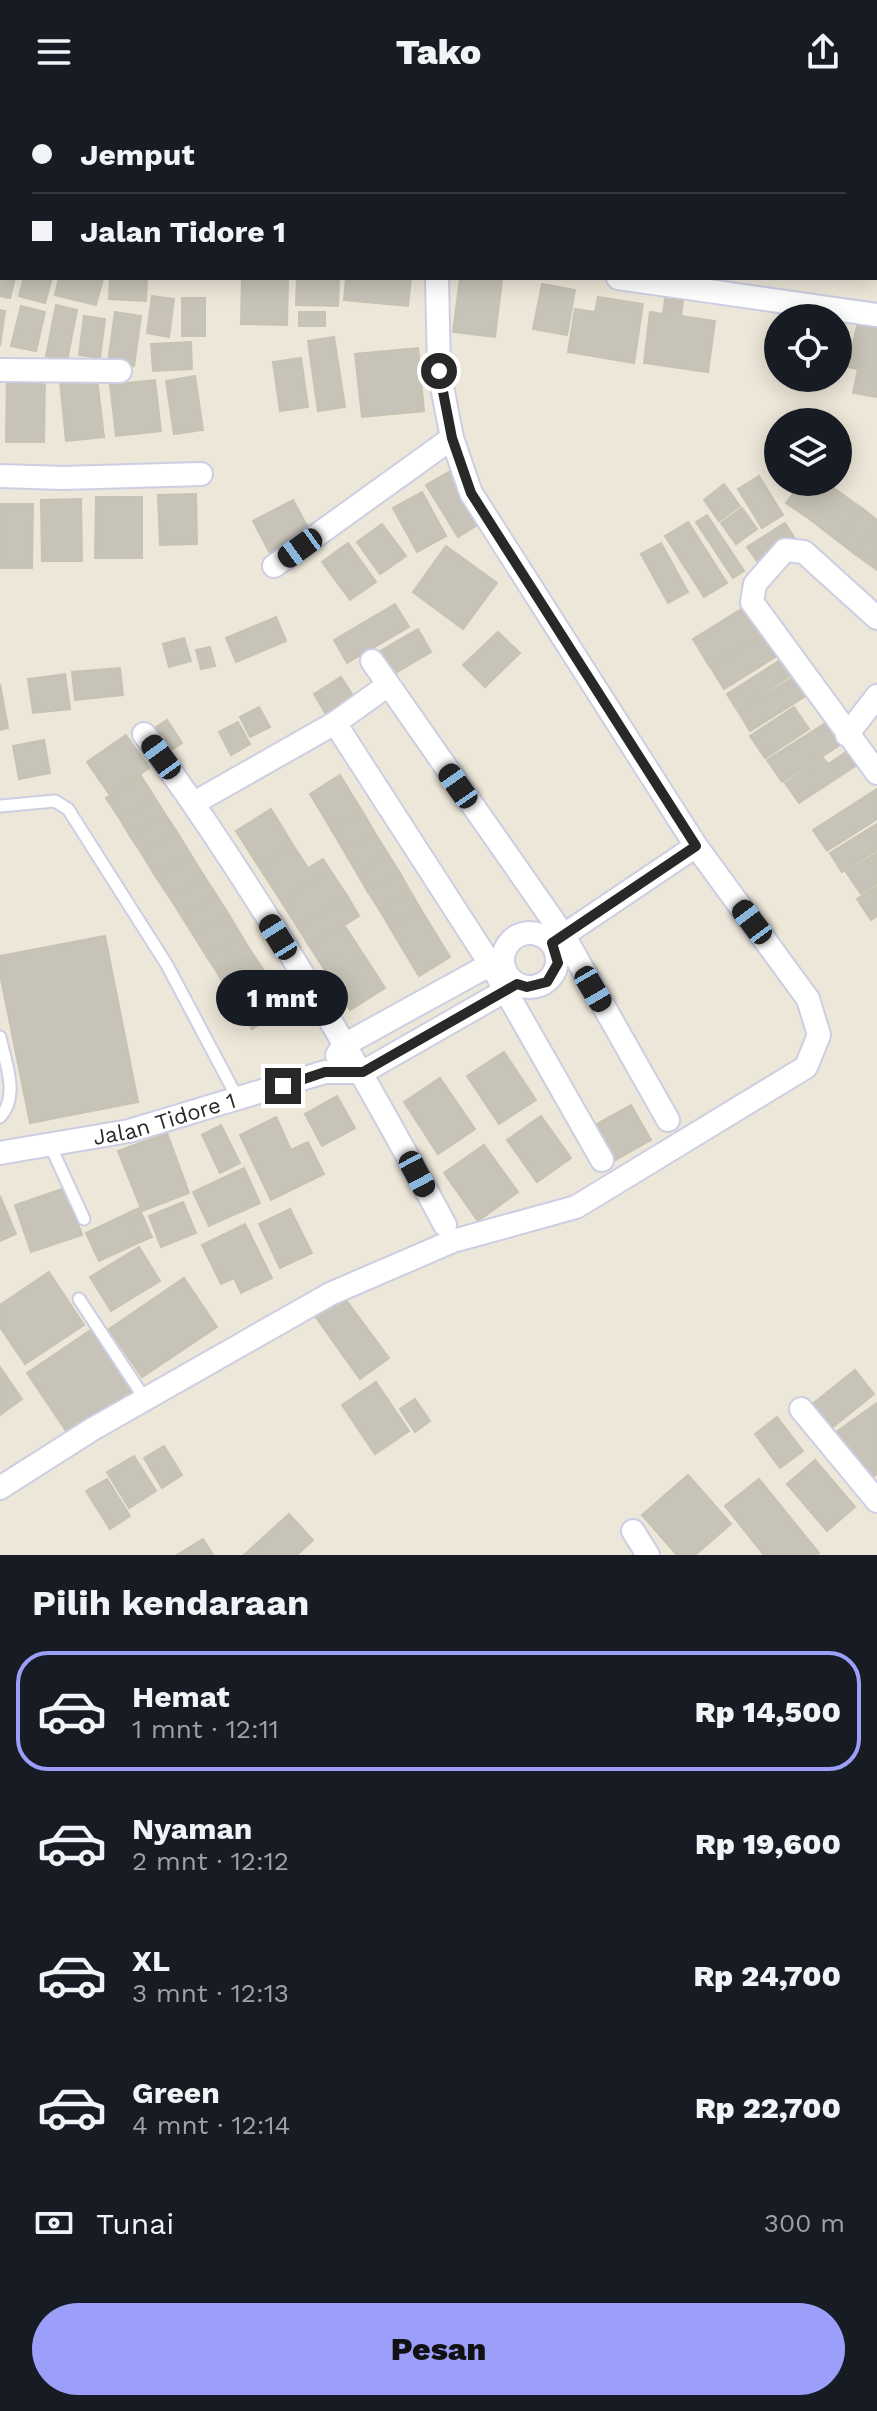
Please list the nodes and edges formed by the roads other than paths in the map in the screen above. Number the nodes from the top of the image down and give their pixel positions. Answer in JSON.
{"nodes":[{"id":1,"x":437,"y":280,"type":"edge"},
{"id":2,"x":632,"y":280,"type":"edge"},
{"id":3,"x":877,"y":315,"type":"edge"},
{"id":4,"x":0,"y":370,"type":"edge"},
{"id":5,"x":120,"y":371,"type":"dead end"},
{"id":6,"x":452,"y":438,"type":"junction"},
{"id":7,"x":201,"y":474,"type":"dead end"},
{"id":8,"x":0,"y":476,"type":"edge"},
{"id":9,"x":274,"y":566,"type":"dead end"},
{"id":10,"x":877,"y":618,"type":"edge"},
{"id":11,"x":372,"y":661,"type":"dead end"},
{"id":12,"x":388,"y":685,"type":"junction"},
{"id":13,"x":877,"y":696,"type":"edge"},
{"id":14,"x":335,"y":723,"type":"junction"},
{"id":15,"x":144,"y":734,"type":"dead end"},
{"id":16,"x":847,"y":735,"type":"junction"},
{"id":17,"x":877,"y":773,"type":"edge"},
{"id":18,"x":194,"y":803,"type":"junction"},
{"id":19,"x":0,"y":806,"type":"edge"},
{"id":20,"x":696,"y":846,"type":"junction"},
{"id":21,"x":558,"y":940,"type":"junction"},
{"id":22,"x":497,"y":962,"type":"junction"},
{"id":23,"x":511,"y":987,"type":"junction"},
{"id":24,"x":0,"y":1037,"type":"edge"},
{"id":25,"x":344,"y":1045,"type":"junction"},
{"id":26,"x":325,"y":1072,"type":"junction"},
{"id":27,"x":363,"y":1072,"type":"junction"},
{"id":28,"x":239,"y":1099,"type":"junction"},
{"id":29,"x":0,"y":1117,"type":"edge"},
{"id":30,"x":668,"y":1120,"type":"dead end"},
{"id":31,"x":50,"y":1145,"type":"junction"},
{"id":32,"x":0,"y":1153,"type":"edge"},
{"id":33,"x":602,"y":1160,"type":"dead end"},
{"id":34,"x":84,"y":1219,"type":"dead end"},
{"id":35,"x":445,"y":1225,"type":"dead end"},
{"id":36,"x":79,"y":1299,"type":"dead end"},
{"id":37,"x":145,"y":1399,"type":"junction"},
{"id":38,"x":801,"y":1409,"type":"dead end"},
{"id":39,"x":0,"y":1488,"type":"edge"},
{"id":40,"x":877,"y":1501,"type":"edge"},
{"id":41,"x":633,"y":1531,"type":"dead end"},
{"id":42,"x":648,"y":1555,"type":"edge"}],
"edges":[{"from":1,"to":6,"type":"street"},
{"from":2,"to":3,"type":"street"},
{"from":4,"to":5,"type":"street"},
{"from":6,"to":9,"type":"street"},
{"from":6,"to":20,"type":"street"},
{"from":7,"to":8,"type":"street"},
{"from":10,"to":16,"type":"street"},
{"from":11,"to":12,"type":"street"},
{"from":12,"to":14,"type":"street"},
{"from":12,"to":21,"type":"street"},
{"from":13,"to":16,"type":"street"},
{"from":14,"to":18,"type":"street"},
{"from":14,"to":22,"type":"street"},
{"from":15,"to":18,"type":"street"},
{"from":16,"to":17,"type":"street"},
{"from":18,"to":25,"type":"street"},
{"from":19,"to":28,"type":"lane"},
{"from":20,"to":21,"type":"street"},
{"from":20,"to":37,"type":"street"},
{"from":21,"to":22,"type":"street"},
{"from":21,"to":23,"type":"street"},
{"from":21,"to":30,"type":"street"},
{"from":22,"to":23,"type":"street"},
{"from":22,"to":25,"type":"street"},
{"from":23,"to":27,"type":"street"},
{"from":23,"to":33,"type":"street"},
{"from":24,"to":29,"type":"lane"},
{"from":25,"to":26,"type":"street"},
{"from":25,"to":27,"type":"street"},
{"from":26,"to":27,"type":"street","name":"Jalan Tidore 1"},
{"from":26,"to":28,"type":"street","name":"Jalan Tidore 1"},
{"from":27,"to":35,"type":"street"},
{"from":28,"to":31,"type":"street","name":"Jalan Tidore 1"},
{"from":31,"to":32,"type":"street","name":"Jalan Tidore 1"},
{"from":31,"to":34,"type":"lane"},
{"from":36,"to":37,"type":"lane"},
{"from":37,"to":39,"type":"street"},
{"from":38,"to":40,"type":"street"},
{"from":41,"to":42,"type":"street"}]}
